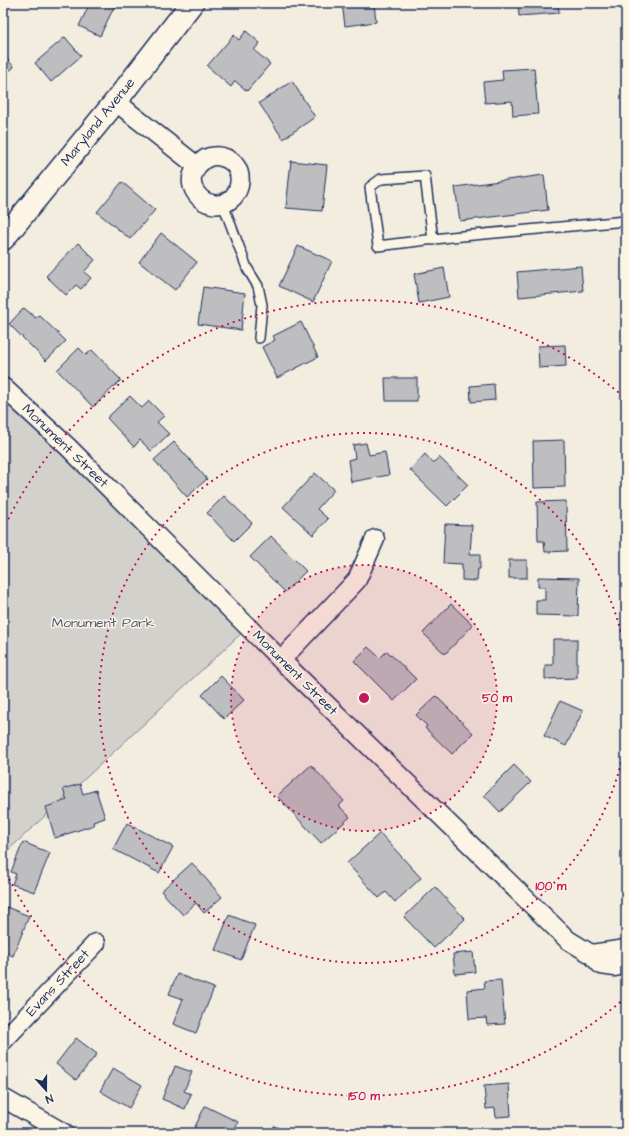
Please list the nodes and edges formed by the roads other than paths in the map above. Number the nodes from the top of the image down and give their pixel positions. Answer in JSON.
{"nodes":[{"id":1,"x":192,"y":3,"type":"edge"},
{"id":2,"x":116,"y":101,"type":"junction"},
{"id":3,"x":197,"y":166,"type":"junction"},
{"id":4,"x":222,"y":204,"type":"junction"},
{"id":5,"x":626,"y":221,"type":"edge"},
{"id":6,"x":3,"y":239,"type":"edge"},
{"id":7,"x":433,"y":240,"type":"junction"},
{"id":8,"x":259,"y":338,"type":"dead end"},
{"id":9,"x":3,"y":387,"type":"edge"},
{"id":10,"x":375,"y":539,"type":"dead end"},
{"id":11,"x":281,"y":660,"type":"junction"},
{"id":12,"x":96,"y":943,"type":"dead end"},
{"id":13,"x":626,"y":949,"type":"edge"},
{"id":14,"x":591,"y":954,"type":"junction"},
{"id":15,"x":626,"y":965,"type":"edge"},
{"id":16,"x":3,"y":1041,"type":"edge"},
{"id":17,"x":3,"y":1098,"type":"edge"},
{"id":18,"x":64,"y":1133,"type":"edge"}],
"edges":[{"from":1,"to":2,"type":"main road","name":"Maryland Avenue"},
{"from":2,"to":3,"type":"street"},
{"from":2,"to":6,"type":"main road","name":"Maryland Avenue"},
{"from":3,"to":4,"type":"street"},
{"from":3,"to":4,"type":"street"},
{"from":4,"to":8,"type":"lane"},
{"from":5,"to":7,"type":"lane"},
{"from":7,"to":7,"type":"lane"},
{"from":9,"to":11,"type":"street","name":"Monument Street"},
{"from":10,"to":11,"type":"street"},
{"from":11,"to":14,"type":"street","name":"Monument Street"},
{"from":12,"to":16,"type":"street","name":"Evans Street"},
{"from":13,"to":14,"type":"street"},
{"from":14,"to":15,"type":"street","name":"Monument Street"},
{"from":17,"to":18,"type":"street"}]}
